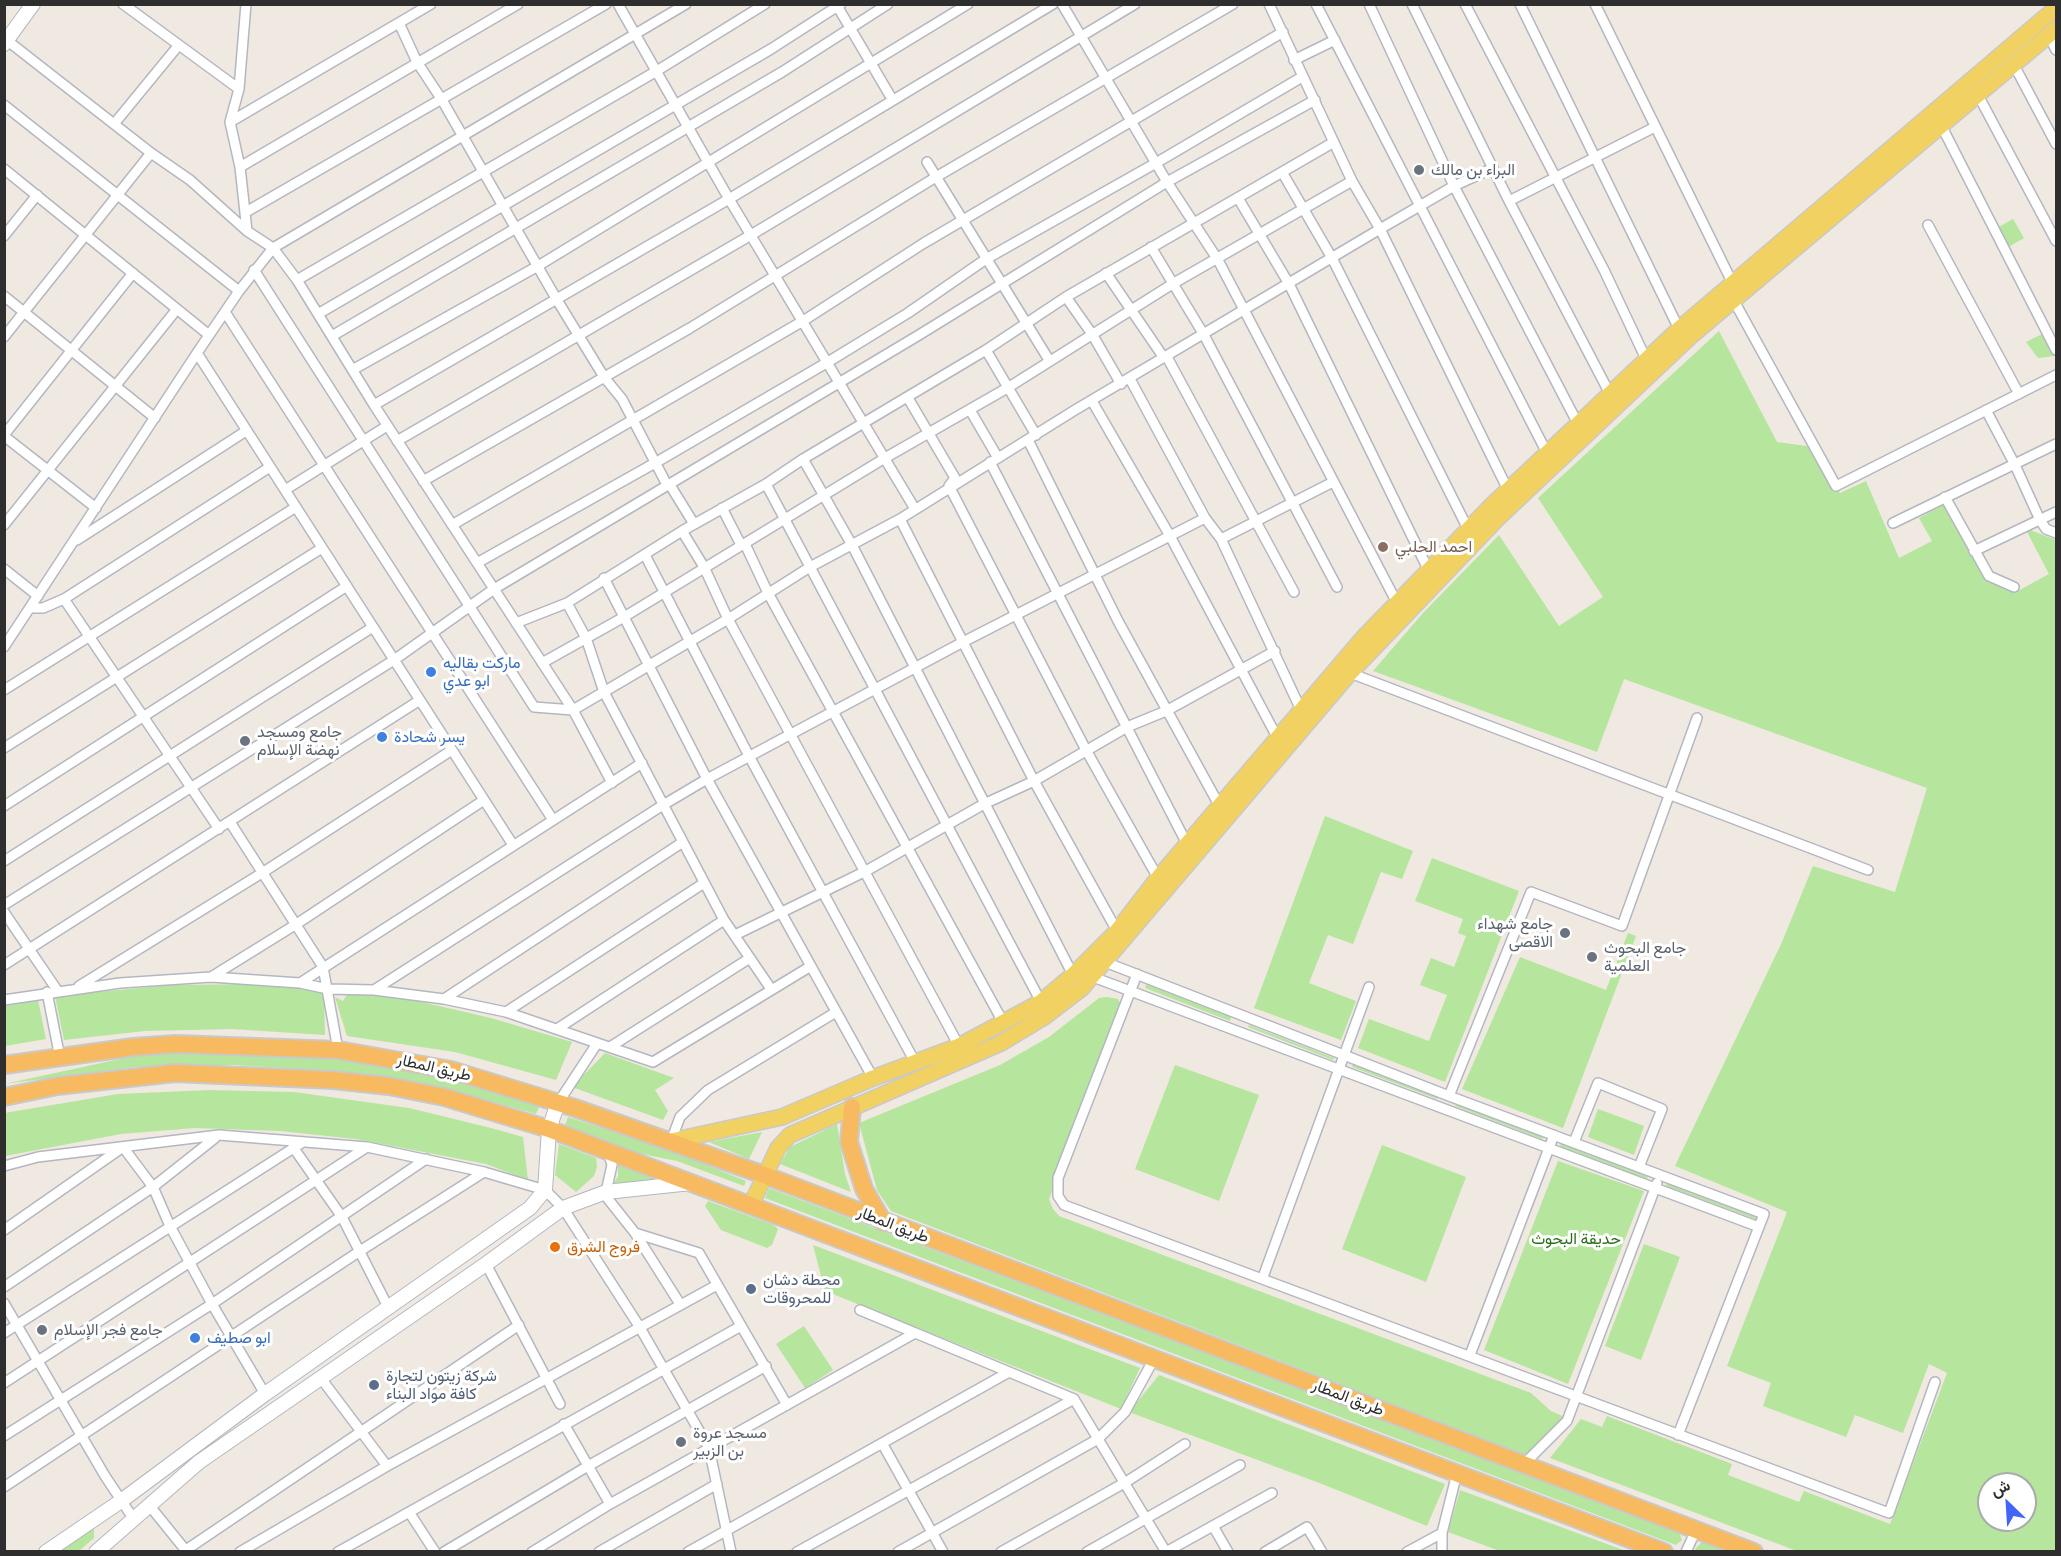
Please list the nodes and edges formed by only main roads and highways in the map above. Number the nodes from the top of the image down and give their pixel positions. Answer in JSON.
{"nodes":[{"id":1,"x":33,"y":4,"type":"edge"},
{"id":2,"x":2056,"y":8,"type":"edge"},
{"id":3,"x":2053,"y":32,"type":"edge"},
{"id":4,"x":6,"y":40,"type":"edge"},
{"id":5,"x":40,"y":1061,"type":"junction"},
{"id":6,"x":4,"y":1065,"type":"edge"},
{"id":7,"x":4,"y":1073,"type":"edge"},
{"id":8,"x":4,"y":1097,"type":"edge"},
{"id":9,"x":558,"y":1103,"type":"junction"},
{"id":10,"x":852,"y":1107,"type":"junction"},
{"id":11,"x":782,"y":1117,"type":"junction"},
{"id":12,"x":549,"y":1129,"type":"junction"},
{"id":13,"x":790,"y":1135,"type":"junction"},
{"id":14,"x":671,"y":1141,"type":"junction"},
{"id":15,"x":764,"y":1175,"type":"junction"},
{"id":16,"x":692,"y":1183,"type":"junction"},
{"id":17,"x":751,"y":1205,"type":"junction"},
{"id":18,"x":883,"y":1222,"type":"junction"},
{"id":19,"x":1645,"y":1548,"type":"edge"},
{"id":20,"x":46,"y":1551,"type":"edge"},
{"id":21,"x":96,"y":1551,"type":"edge"},
{"id":22,"x":1664,"y":1551,"type":"edge"},
{"id":23,"x":1754,"y":1551,"type":"edge"}],
"edges":[{"from":1,"to":4,"type":"main road"},
{"from":2,"to":11,"type":"main road"},
{"from":3,"to":10,"type":"main road"},
{"from":5,"to":6,"type":"highway"},
{"from":5,"to":7,"type":"main road","name":"طريق المطار"},
{"from":5,"to":9,"type":"highway","name":"طريق المطار"},
{"from":8,"to":12,"type":"highway","name":"طريق المطار"},
{"from":9,"to":12,"type":"main road"},
{"from":9,"to":14,"type":"highway","name":"طريق المطار"},
{"from":10,"to":13,"type":"main road"},
{"from":10,"to":18,"type":"highway"},
{"from":11,"to":13,"type":"main road"},
{"from":11,"to":14,"type":"main road"},
{"from":12,"to":16,"type":"highway","name":"طريق المطار"},
{"from":12,"to":20,"type":"main road"},
{"from":13,"to":15,"type":"main road"},
{"from":14,"to":15,"type":"highway","name":"طريق المطار"},
{"from":15,"to":17,"type":"main road"},
{"from":15,"to":18,"type":"highway","name":"طريق المطار"},
{"from":16,"to":17,"type":"highway","name":"طريق المطار"},
{"from":16,"to":21,"type":"main road"},
{"from":17,"to":19,"type":"highway","name":"طريق المطار"},
{"from":18,"to":23,"type":"highway","name":"طريق المطار"},
{"from":19,"to":22,"type":"highway","name":"طريق المطار"}]}
